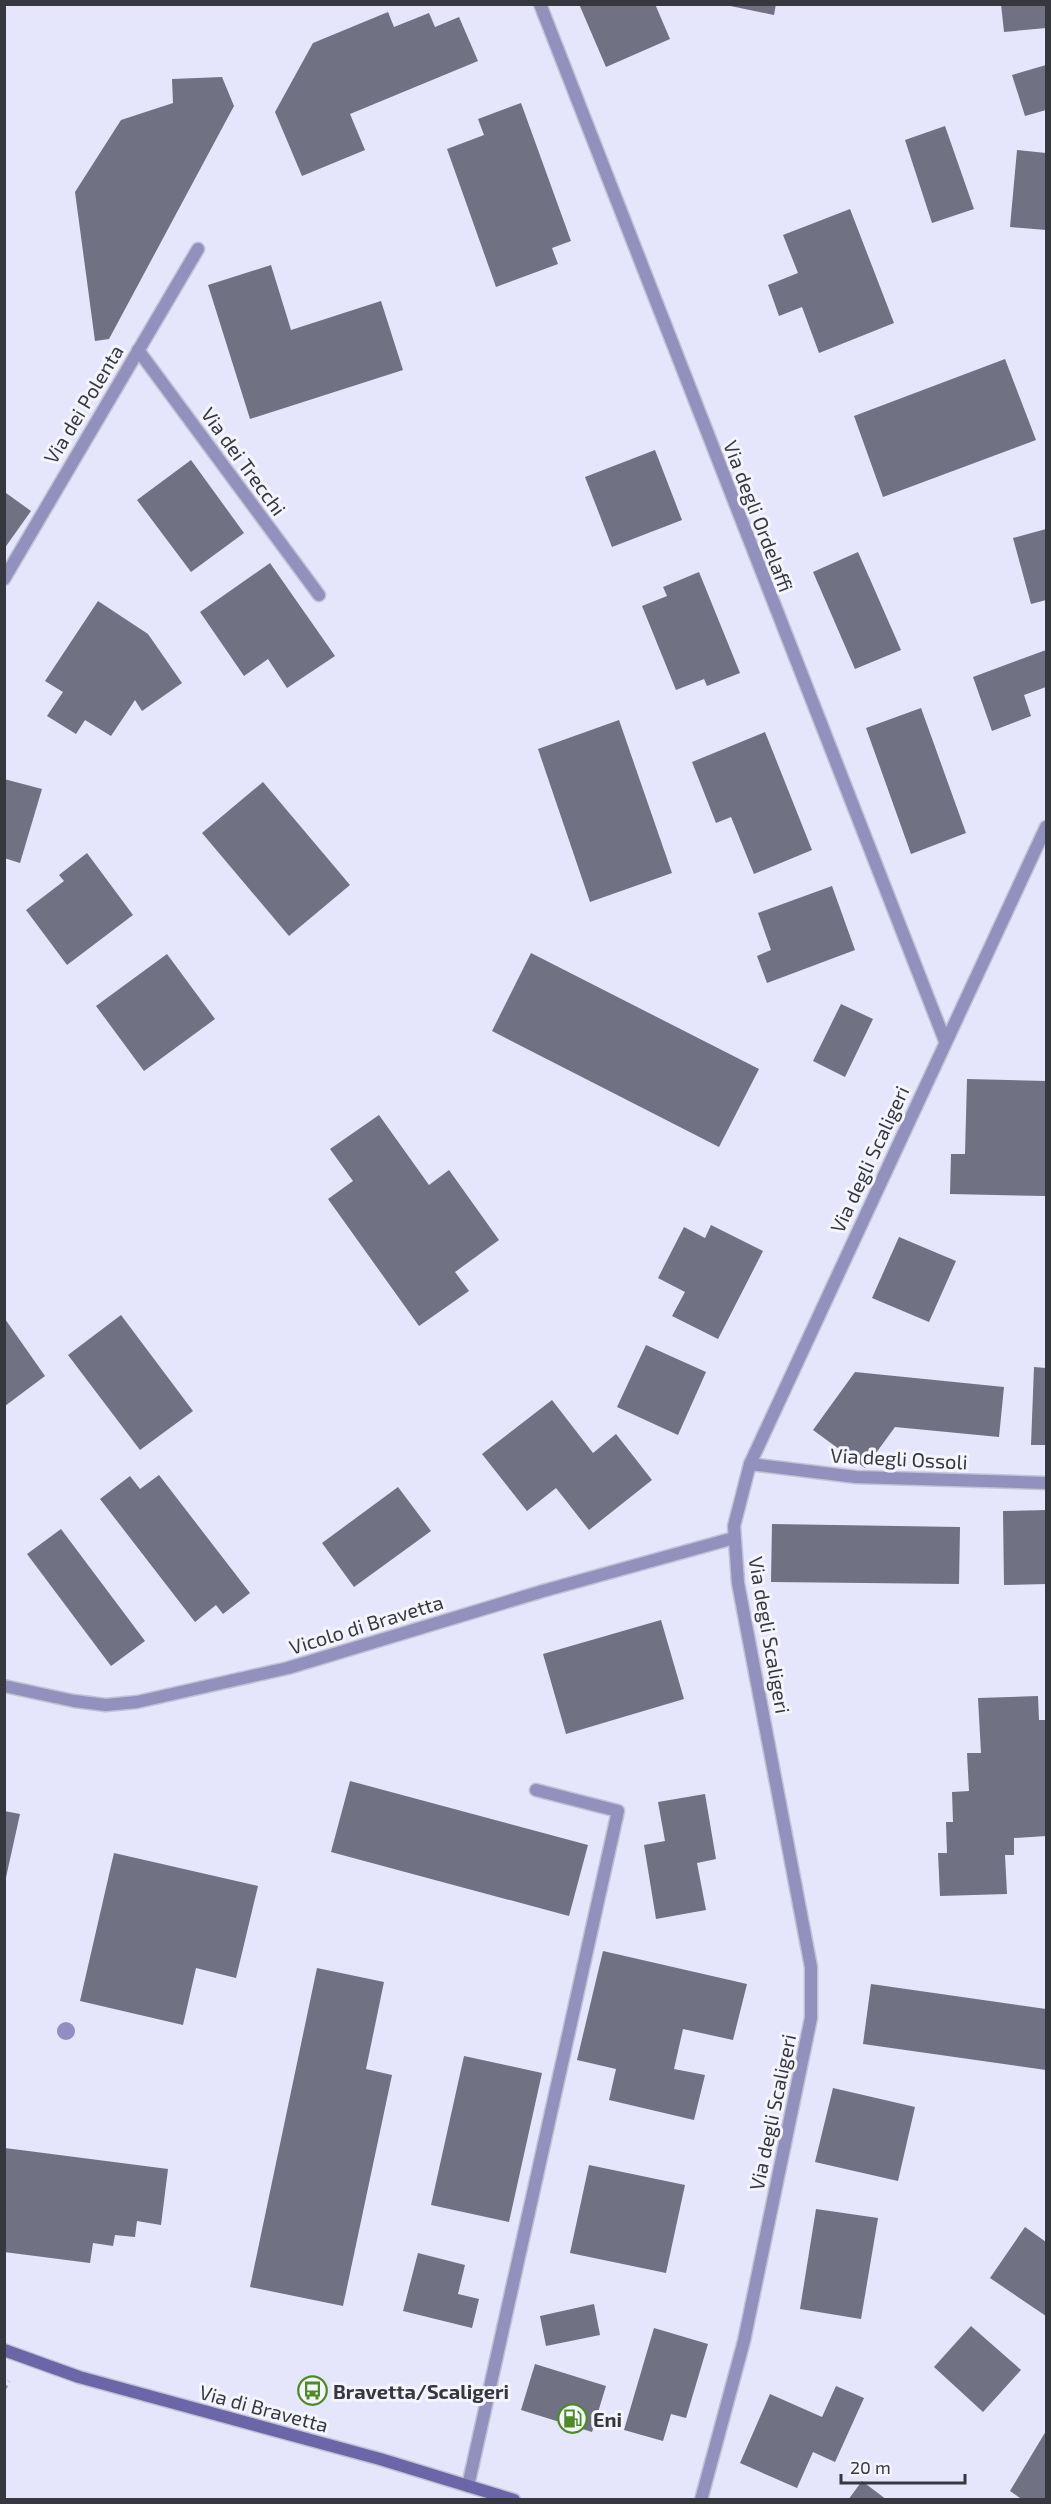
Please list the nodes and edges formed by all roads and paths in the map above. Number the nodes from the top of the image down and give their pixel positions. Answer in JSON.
{"nodes":[{"id":1,"x":540,"y":4,"type":"edge"},
{"id":2,"x":198,"y":249,"type":"dead end"},
{"id":3,"x":138,"y":350,"type":"junction"},
{"id":4,"x":4,"y":579,"type":"edge"},
{"id":5,"x":318,"y":596,"type":"dead end"},
{"id":6,"x":1047,"y":827,"type":"edge"},
{"id":7,"x":945,"y":1041,"type":"junction"},
{"id":8,"x":750,"y":1464,"type":"junction"},
{"id":9,"x":1047,"y":1483,"type":"edge"},
{"id":10,"x":734,"y":1538,"type":"junction"},
{"id":11,"x":4,"y":1686,"type":"edge"},
{"id":12,"x":536,"y":1790,"type":"dead end"},
{"id":13,"x":4,"y":2350,"type":"edge"},
{"id":14,"x":468,"y":2486,"type":"junction"},
{"id":15,"x":514,"y":2499,"type":"edge"},
{"id":16,"x":701,"y":2499,"type":"edge"}],
"edges":[{"from":1,"to":7,"type":"street","name":"Via degli Ordelaffi"},
{"from":2,"to":3,"type":"street","name":"Via dei Polenta"},
{"from":3,"to":4,"type":"street","name":"Via dei Polenta"},
{"from":3,"to":5,"type":"street","name":"Via dei Trecchi"},
{"from":6,"to":7,"type":"street","name":"Via degli Scaligeri"},
{"from":7,"to":8,"type":"street","name":"Via degli Scaligeri"},
{"from":8,"to":9,"type":"street","name":"Via degli Ossoli"},
{"from":8,"to":10,"type":"street","name":"Via degli Scaligeri"},
{"from":10,"to":11,"type":"street","name":"Vicolo di Bravetta"},
{"from":10,"to":16,"type":"street","name":"Via degli Scaligeri"},
{"from":12,"to":14,"type":"street"},
{"from":13,"to":14,"type":"main road","name":"Via di Bravetta"},
{"from":14,"to":15,"type":"main road","name":"Via di Bravetta"}]}
